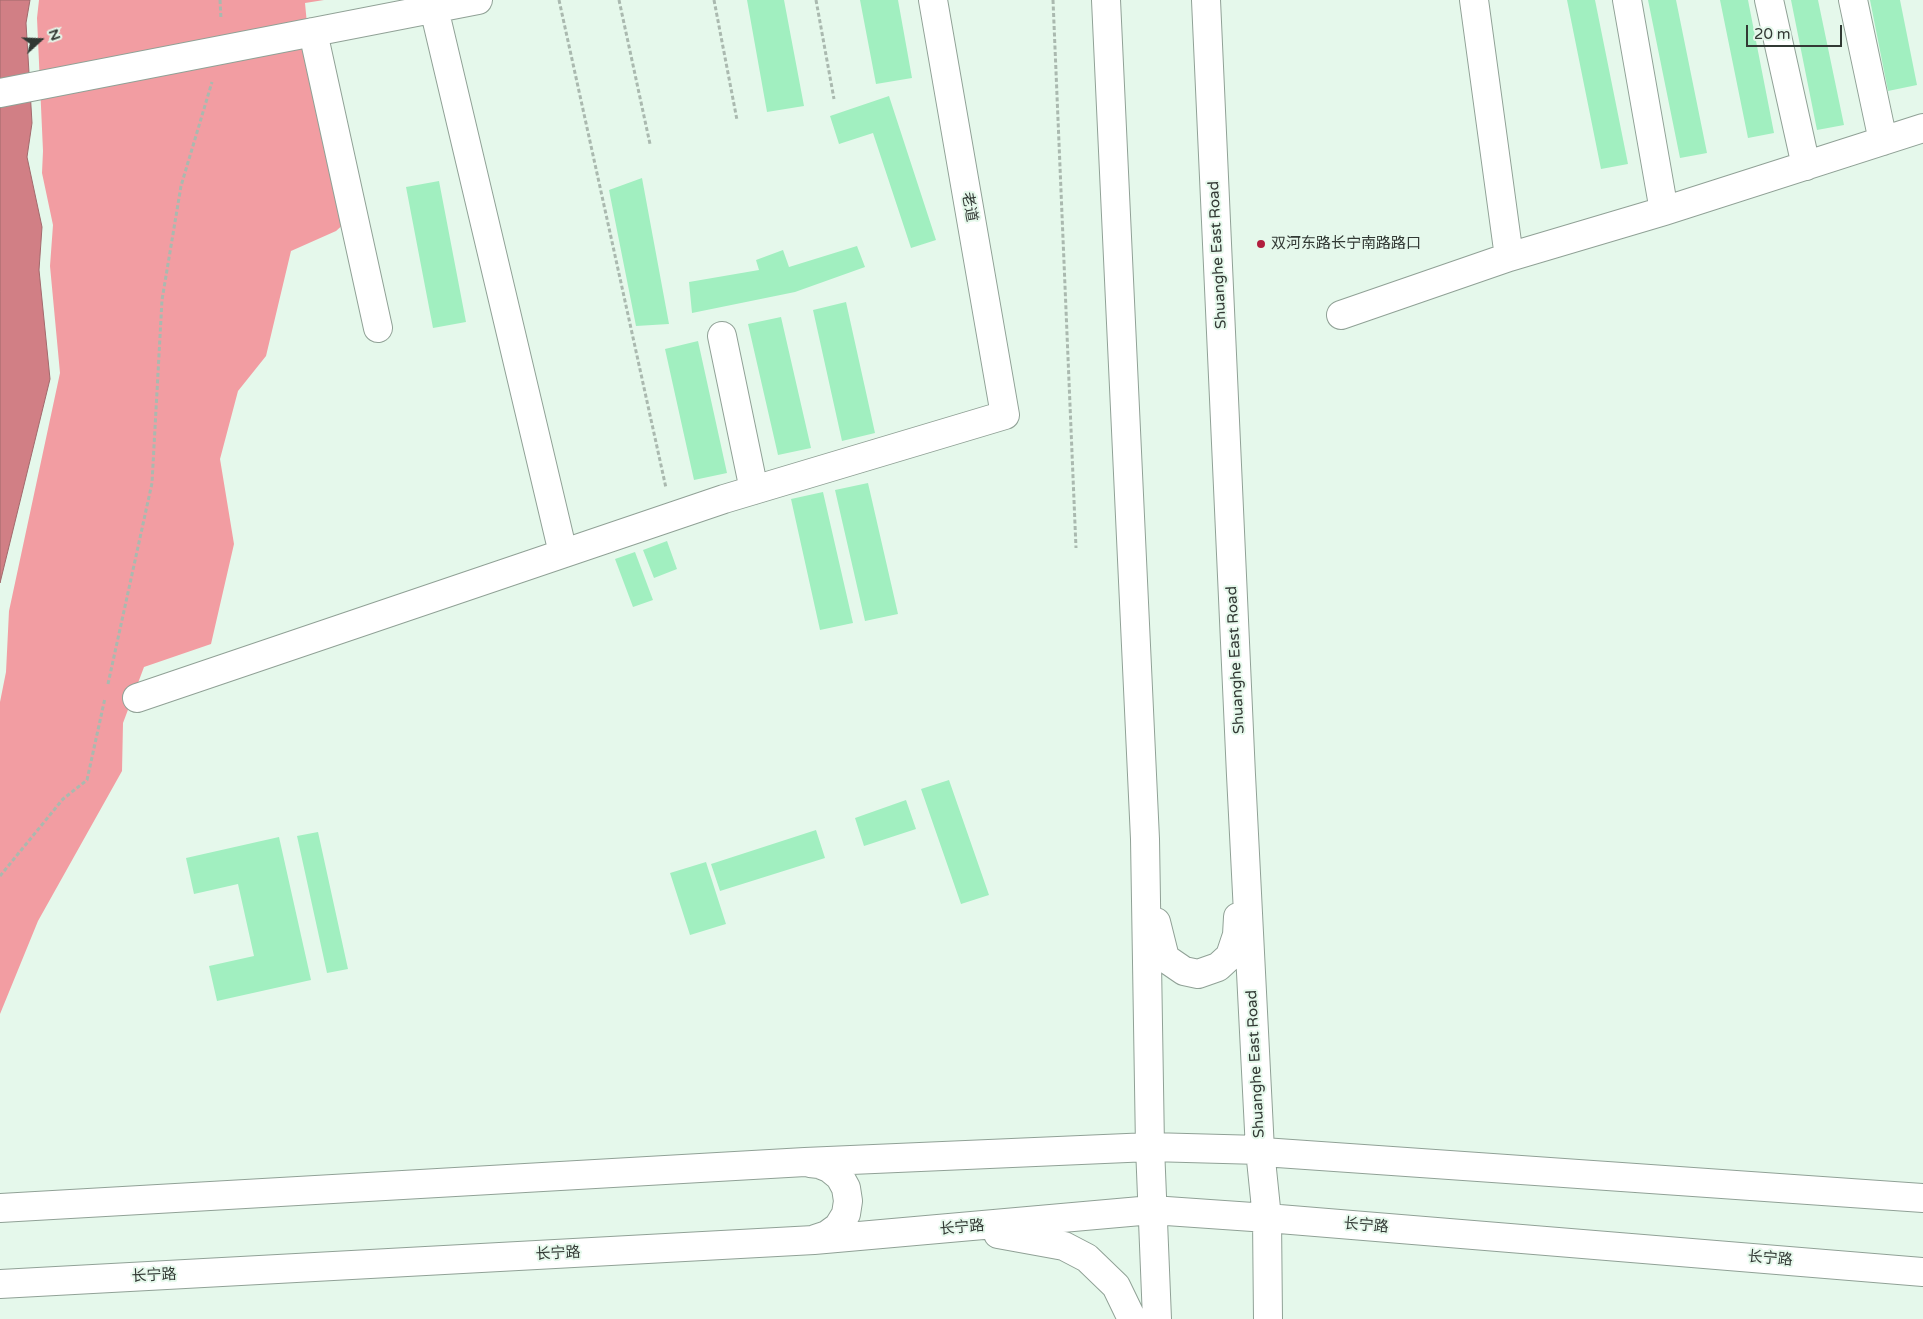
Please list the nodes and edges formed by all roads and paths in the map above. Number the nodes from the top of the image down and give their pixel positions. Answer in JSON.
{"nodes":[{"id":1,"x":220,"y":0,"type":"edge"},
{"id":2,"x":478,"y":0,"type":"edge"},
{"id":3,"x":559,"y":0,"type":"edge"},
{"id":4,"x":619,"y":0,"type":"edge"},
{"id":5,"x":714,"y":0,"type":"edge"},
{"id":6,"x":816,"y":0,"type":"edge"},
{"id":7,"x":933,"y":0,"type":"edge"},
{"id":8,"x":1053,"y":0,"type":"edge"},
{"id":9,"x":1106,"y":0,"type":"edge"},
{"id":10,"x":1206,"y":0,"type":"edge"},
{"id":11,"x":1474,"y":0,"type":"edge"},
{"id":12,"x":1627,"y":0,"type":"edge"},
{"id":13,"x":1769,"y":0,"type":"edge"},
{"id":14,"x":1853,"y":0,"type":"edge"},
{"id":15,"x":432,"y":4,"type":"edge"},
{"id":16,"x":313,"y":32,"type":"junction"},
{"id":17,"x":221,"y":50,"type":"junction"},
{"id":18,"x":0,"y":93,"type":"edge"},
{"id":19,"x":834,"y":99,"type":"dead end"},
{"id":20,"x":737,"y":120,"type":"dead end"},
{"id":21,"x":1923,"y":128,"type":"edge"},
{"id":22,"x":1883,"y":141,"type":"junction"},
{"id":23,"x":650,"y":144,"type":"dead end"},
{"id":24,"x":1806,"y":166,"type":"junction"},
{"id":25,"x":1664,"y":211,"type":"junction"},
{"id":26,"x":1509,"y":257,"type":"junction"},
{"id":27,"x":1340,"y":315,"type":"dead end"},
{"id":28,"x":378,"y":328,"type":"dead end"},
{"id":29,"x":722,"y":336,"type":"dead end"},
{"id":30,"x":754,"y":490,"type":"junction"},
{"id":31,"x":673,"y":516,"type":"junction"},
{"id":32,"x":1076,"y":548,"type":"dead end"},
{"id":33,"x":563,"y":553,"type":"junction"},
{"id":34,"x":137,"y":698,"type":"dead end"},
{"id":35,"x":1244,"y":834,"type":"junction"},
{"id":36,"x":1145,"y":839,"type":"junction"},
{"id":37,"x":0,"y":876,"type":"edge"},
{"id":38,"x":1150,"y":1146,"type":"junction"},
{"id":39,"x":1260,"y":1150,"type":"junction"},
{"id":40,"x":805,"y":1162,"type":"junction"},
{"id":41,"x":1923,"y":1198,"type":"edge"},
{"id":42,"x":0,"y":1208,"type":"edge"},
{"id":43,"x":1152,"y":1210,"type":"junction"},
{"id":44,"x":1267,"y":1218,"type":"junction"},
{"id":45,"x":962,"y":1228,"type":"junction"},
{"id":46,"x":814,"y":1240,"type":"junction"},
{"id":47,"x":1923,"y":1272,"type":"edge"},
{"id":48,"x":0,"y":1284,"type":"edge"},
{"id":49,"x":1132,"y":1319,"type":"edge"},
{"id":50,"x":1157,"y":1319,"type":"edge"},
{"id":51,"x":1268,"y":1319,"type":"edge"}],
"edges":[{"from":1,"to":17,"type":"path"},
{"from":2,"to":15,"type":"street"},
{"from":3,"to":31,"type":"path"},
{"from":4,"to":23,"type":"path"},
{"from":5,"to":20,"type":"path"},
{"from":6,"to":19,"type":"path"},
{"from":7,"to":30,"type":"street","name":"老道"},
{"from":8,"to":32,"type":"path"},
{"from":9,"to":36,"type":"street"},
{"from":10,"to":35,"type":"street","name":"Shuanghe East Road"},
{"from":11,"to":26,"type":"street"},
{"from":12,"to":25,"type":"street"},
{"from":13,"to":24,"type":"street"},
{"from":14,"to":22,"type":"street"},
{"from":15,"to":16,"type":"street"},
{"from":15,"to":33,"type":"street"},
{"from":16,"to":17,"type":"street"},
{"from":16,"to":28,"type":"street"},
{"from":17,"to":18,"type":"street"},
{"from":17,"to":37,"type":"path"},
{"from":21,"to":22,"type":"street"},
{"from":22,"to":24,"type":"street"},
{"from":24,"to":25,"type":"street"},
{"from":25,"to":26,"type":"street"},
{"from":26,"to":27,"type":"street"},
{"from":29,"to":30,"type":"street"},
{"from":30,"to":31,"type":"street"},
{"from":31,"to":33,"type":"street"},
{"from":33,"to":34,"type":"street"},
{"from":35,"to":36,"type":"street"},
{"from":35,"to":39,"type":"street","name":"Shuanghe East Road"},
{"from":36,"to":38,"type":"street"},
{"from":38,"to":39,"type":"street"},
{"from":38,"to":40,"type":"street"},
{"from":38,"to":43,"type":"street"},
{"from":39,"to":41,"type":"street"},
{"from":39,"to":44,"type":"street","name":"Shuanghe East Road"},
{"from":40,"to":42,"type":"street"},
{"from":40,"to":46,"type":"street"},
{"from":43,"to":44,"type":"street","name":"长宁路"},
{"from":43,"to":45,"type":"street","name":"长宁路"},
{"from":43,"to":50,"type":"street"},
{"from":44,"to":47,"type":"street","name":"长宁路"},
{"from":44,"to":51,"type":"street","name":"Shuanghe East Road"},
{"from":45,"to":46,"type":"street","name":"长宁路"},
{"from":45,"to":49,"type":"street"},
{"from":46,"to":48,"type":"street","name":"长宁路"}]}
